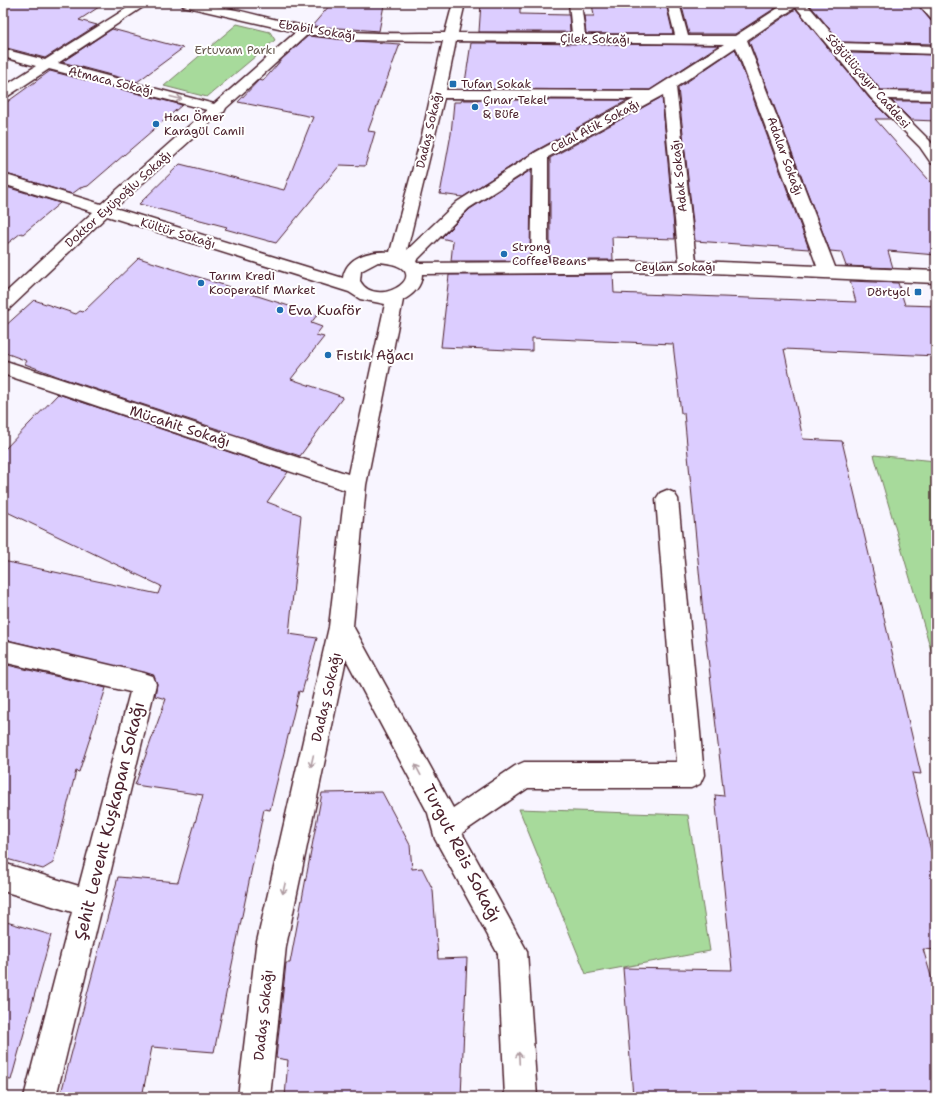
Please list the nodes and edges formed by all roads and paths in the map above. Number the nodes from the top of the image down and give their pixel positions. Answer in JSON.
{"nodes":[{"id":1,"x":142,"y":3,"type":"edge"},
{"id":2,"x":187,"y":3,"type":"edge"},
{"id":3,"x":459,"y":3,"type":"edge"},
{"id":4,"x":575,"y":3,"type":"edge"},
{"id":5,"x":673,"y":3,"type":"edge"},
{"id":6,"x":794,"y":3,"type":"edge"},
{"id":7,"x":799,"y":3,"type":"edge"},
{"id":8,"x":923,"y":3,"type":"edge"},
{"id":9,"x":936,"y":17,"type":"edge"},
{"id":10,"x":305,"y":30,"type":"junction"},
{"id":11,"x":450,"y":38,"type":"junction"},
{"id":12,"x":579,"y":39,"type":"junction"},
{"id":13,"x":683,"y":40,"type":"junction"},
{"id":14,"x":740,"y":40,"type":"junction"},
{"id":15,"x":837,"y":47,"type":"junction"},
{"id":16,"x":936,"y":50,"type":"edge"},
{"id":17,"x":3,"y":53,"type":"edge"},
{"id":18,"x":48,"y":65,"type":"junction"},
{"id":19,"x":669,"y":86,"type":"junction"},
{"id":20,"x":3,"y":93,"type":"edge"},
{"id":21,"x":437,"y":94,"type":"junction"},
{"id":22,"x":655,"y":94,"type":"junction"},
{"id":23,"x":876,"y":94,"type":"junction"},
{"id":24,"x":936,"y":96,"type":"edge"},
{"id":25,"x":219,"y":109,"type":"junction"},
{"id":26,"x":930,"y":145,"type":"edge"},
{"id":27,"x":541,"y":155,"type":"junction"},
{"id":28,"x":936,"y":160,"type":"edge"},
{"id":29,"x":3,"y":179,"type":"edge"},
{"id":30,"x":104,"y":210,"type":"junction"},
{"id":31,"x":406,"y":263,"type":"junction"},
{"id":32,"x":688,"y":266,"type":"junction"},
{"id":33,"x":539,"y":269,"type":"junction"},
{"id":34,"x":828,"y":272,"type":"junction"},
{"id":35,"x":936,"y":277,"type":"edge"},
{"id":36,"x":353,"y":287,"type":"junction"},
{"id":37,"x":395,"y":296,"type":"junction"},
{"id":38,"x":3,"y":305,"type":"edge"},
{"id":39,"x":3,"y":367,"type":"edge"},
{"id":40,"x":356,"y":485,"type":"junction"},
{"id":41,"x":667,"y":499,"type":"dead end"},
{"id":42,"x":341,"y":627,"type":"junction"},
{"id":43,"x":3,"y":651,"type":"edge"},
{"id":44,"x":445,"y":829,"type":"junction"},
{"id":45,"x":3,"y":877,"type":"edge"},
{"id":46,"x":89,"y":903,"type":"junction"},
{"id":47,"x":40,"y":1097,"type":"edge"},
{"id":48,"x":254,"y":1097,"type":"edge"},
{"id":49,"x":521,"y":1097,"type":"edge"}],
"edges":[{"from":1,"to":18,"type":"street"},
{"from":2,"to":10,"type":"street","name":"Ebabil Sokağı"},
{"from":3,"to":11,"type":"street","name":"Dadaş Sokağı"},
{"from":4,"to":12,"type":"street"},
{"from":5,"to":13,"type":"street"},
{"from":6,"to":14,"type":"street","name":"Celal Atik Sokağı"},
{"from":7,"to":15,"type":"street","name":"Söğütlüçayır Caddesi"},
{"from":8,"to":9,"type":"street"},
{"from":10,"to":11,"type":"street","name":"Ebabil Sokağı"},
{"from":10,"to":25,"type":"street","name":"Doktor Eyüpoğlu Sokağı"},
{"from":11,"to":12,"type":"street","name":"Çilek Sokağı"},
{"from":11,"to":21,"type":"street","name":"Dadaş Sokağı"},
{"from":12,"to":13,"type":"street","name":"Çilek Sokağı"},
{"from":13,"to":14,"type":"street","name":"Çilek Sokağı"},
{"from":14,"to":19,"type":"street","name":"Celal Atik Sokağı"},
{"from":14,"to":34,"type":"street","name":"Adalar Sokağı"},
{"from":15,"to":16,"type":"street"},
{"from":15,"to":23,"type":"street","name":"Söğütlüçayır Caddesi"},
{"from":17,"to":18,"type":"street","name":"Atmaca Sokağı"},
{"from":18,"to":20,"type":"street"},
{"from":18,"to":25,"type":"street","name":"Atmaca Sokağı","one_way":true},
{"from":19,"to":22,"type":"street","name":"Celal Atik Sokağı"},
{"from":19,"to":32,"type":"street","name":"Adak Sokağı"},
{"from":21,"to":22,"type":"street"},
{"from":21,"to":31,"type":"street","name":"Dadaş Sokağı"},
{"from":22,"to":27,"type":"street","name":"Celal Atik Sokağı"},
{"from":23,"to":24,"type":"street"},
{"from":23,"to":26,"type":"street","name":"Söğütlüçayır Caddesi"},
{"from":25,"to":30,"type":"street","name":"Doktor Eyüpoğlu Sokağı"},
{"from":26,"to":28,"type":"street","name":"Söğütlüçayır Caddesi"},
{"from":27,"to":31,"type":"street","name":"Celal Atik Sokağı"},
{"from":27,"to":33,"type":"street"},
{"from":29,"to":30,"type":"street","name":"Kültür Sokağı"},
{"from":30,"to":36,"type":"street","name":"Kültür Sokağı"},
{"from":30,"to":38,"type":"street","name":"Doktor Eyüpoğlu Sokağı"},
{"from":31,"to":33,"type":"street","name":"Ceylan Sokağı"},
{"from":31,"to":36,"type":"street"},
{"from":31,"to":37,"type":"street"},
{"from":32,"to":33,"type":"street","name":"Ceylan Sokağı"},
{"from":32,"to":34,"type":"street","name":"Ceylan Sokağı"},
{"from":34,"to":35,"type":"street","name":"Ceylan Sokağı"},
{"from":36,"to":37,"type":"street"},
{"from":37,"to":40,"type":"street","name":"Dadaş Sokağı"},
{"from":39,"to":40,"type":"street","name":"Mücahit Sokağı"},
{"from":40,"to":42,"type":"street","name":"Dadaş Sokağı"},
{"from":41,"to":44,"type":"street"},
{"from":44,"to":42,"type":"street","name":"Turgut Reis Sokağı","one_way":true},
{"from":42,"to":48,"type":"street","name":"Dadaş Sokağı","one_way":true},
{"from":43,"to":46,"type":"street","name":"Şehit Levent Kuşkapan Sokağı"},
{"from":49,"to":44,"type":"street","name":"Turgut Reis Sokağı","one_way":true},
{"from":45,"to":46,"type":"street"},
{"from":46,"to":47,"type":"street","name":"Şehit Levent Kuşkapan Sokağı"}]}
